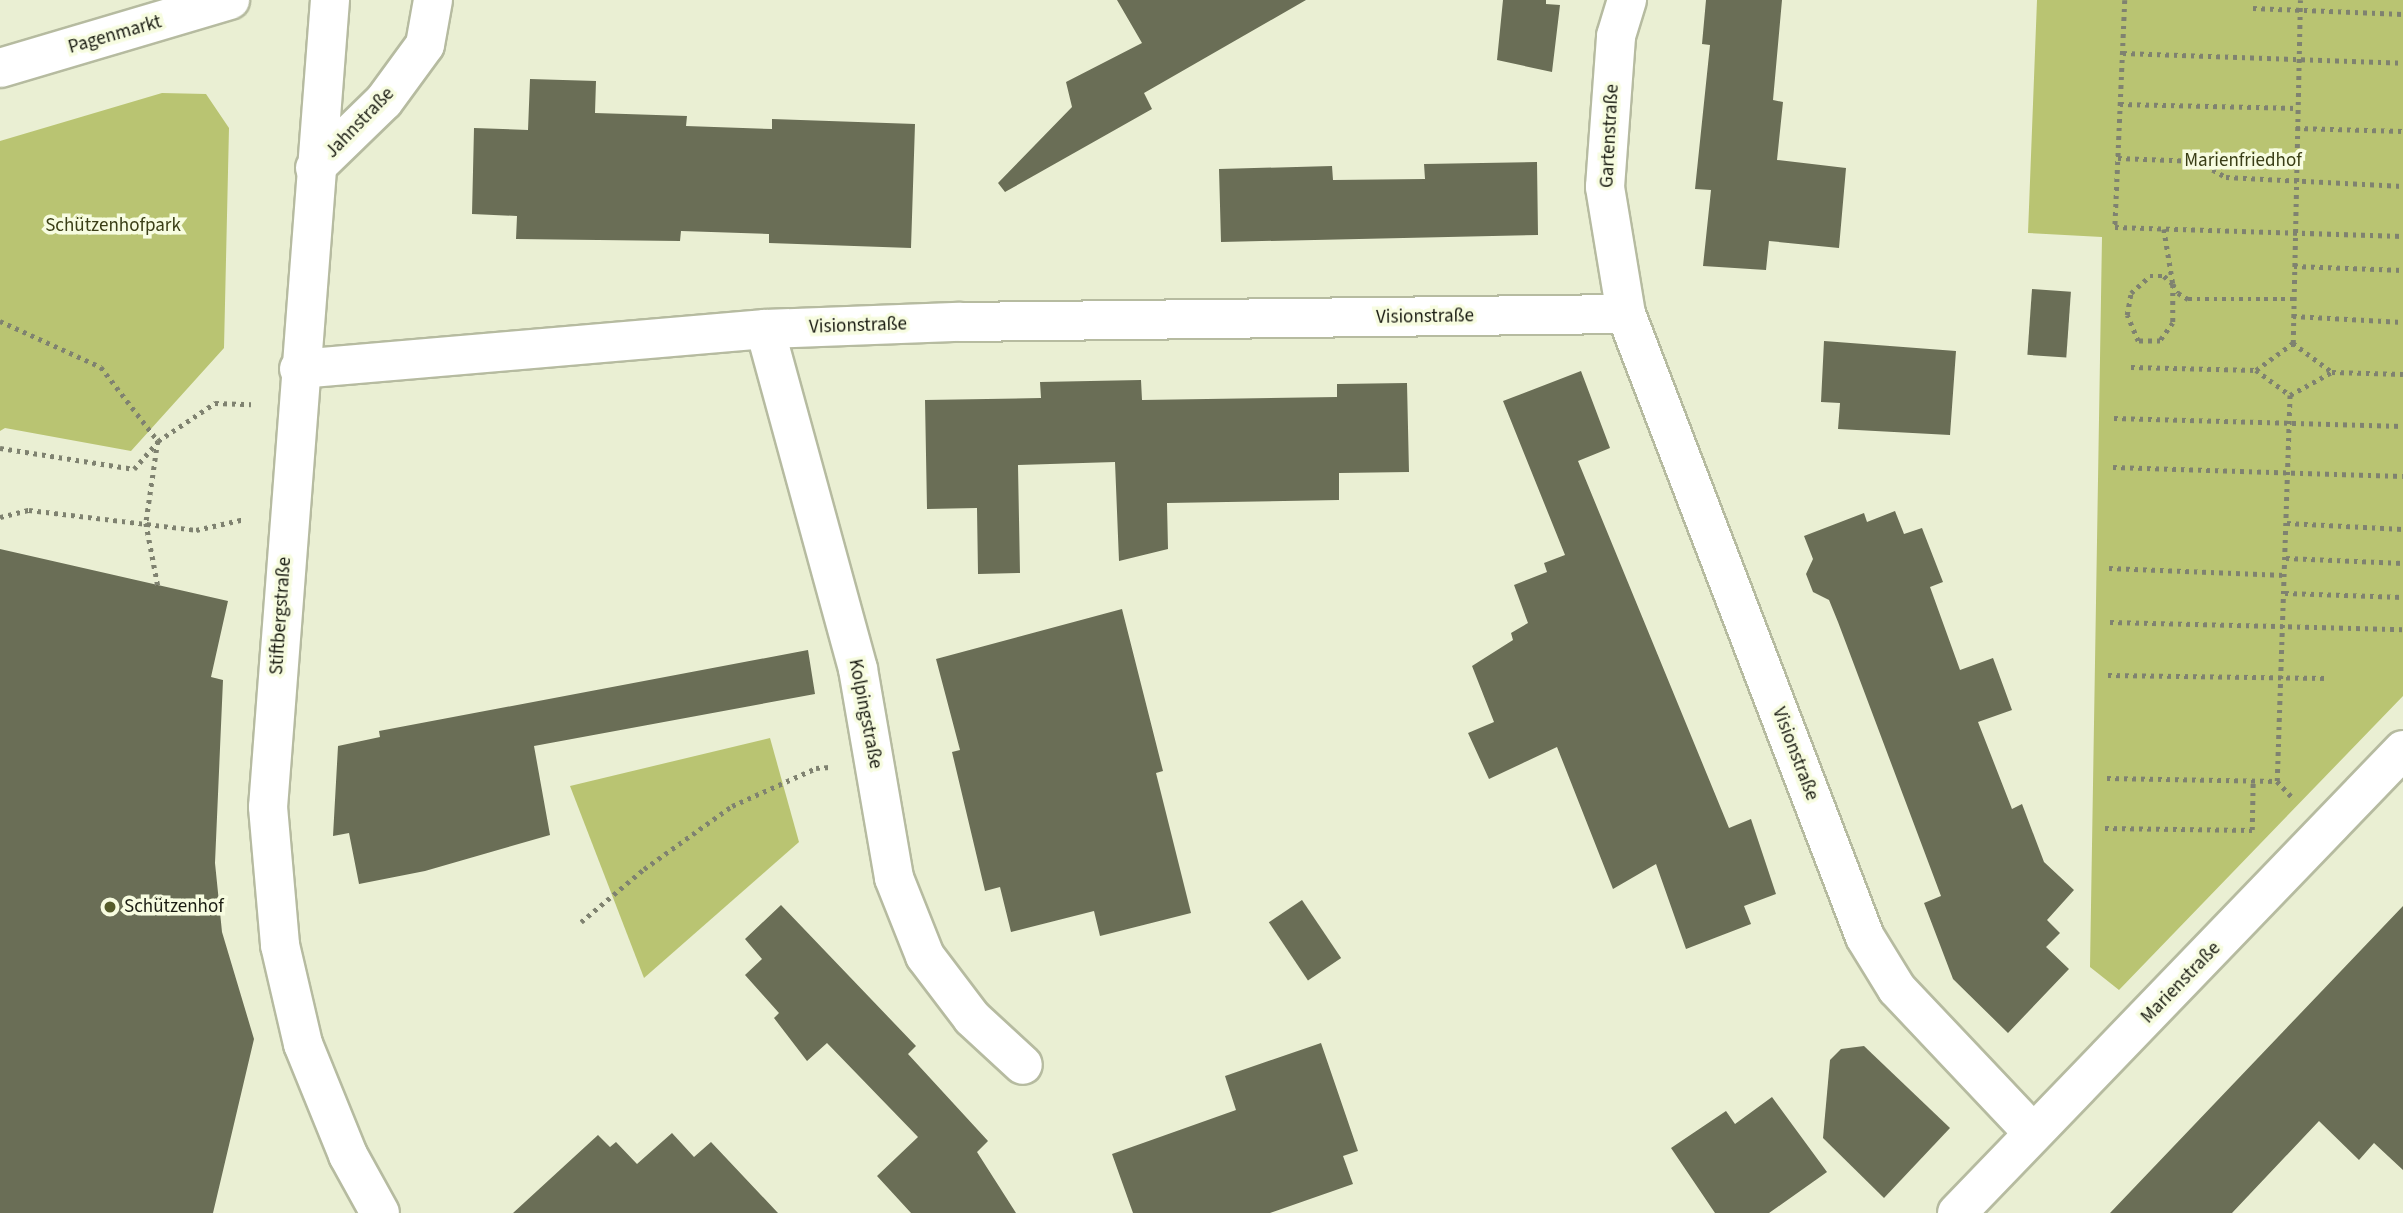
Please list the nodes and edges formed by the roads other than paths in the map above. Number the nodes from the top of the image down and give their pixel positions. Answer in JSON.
{"nodes":[{"id":1,"x":230,"y":0,"type":"edge"},
{"id":2,"x":330,"y":0,"type":"edge"},
{"id":3,"x":433,"y":0,"type":"edge"},
{"id":4,"x":1627,"y":0,"type":"edge"},
{"id":5,"x":0,"y":68,"type":"edge"},
{"id":6,"x":315,"y":168,"type":"junction"},
{"id":7,"x":1626,"y":314,"type":"junction"},
{"id":8,"x":765,"y":329,"type":"junction"},
{"id":9,"x":299,"y":369,"type":"junction"},
{"id":10,"x":2403,"y":750,"type":"edge"},
{"id":11,"x":1023,"y":1065,"type":"dead end"},
{"id":12,"x":2033,"y":1133,"type":"junction"},
{"id":13,"x":380,"y":1213,"type":"edge"},
{"id":14,"x":1957,"y":1213,"type":"edge"}],
"edges":[{"from":1,"to":5,"type":"street","name":"Pagenmarkt"},
{"from":2,"to":6,"type":"street","name":"Stiftbergstraße"},
{"from":3,"to":6,"type":"street","name":"Jahnstraße"},
{"from":4,"to":7,"type":"street","name":"Gartenstraße"},
{"from":6,"to":9,"type":"street","name":"Stiftbergstraße"},
{"from":7,"to":8,"type":"street","name":"Visionstraße"},
{"from":7,"to":12,"type":"street","name":"Visionstraße"},
{"from":8,"to":9,"type":"street","name":"Visionstraße"},
{"from":8,"to":11,"type":"street","name":"Kolpingstraße"},
{"from":9,"to":13,"type":"street","name":"Stiftbergstraße"},
{"from":10,"to":12,"type":"street","name":"Marienstraße"},
{"from":12,"to":14,"type":"street","name":"Marienstraße"}]}
